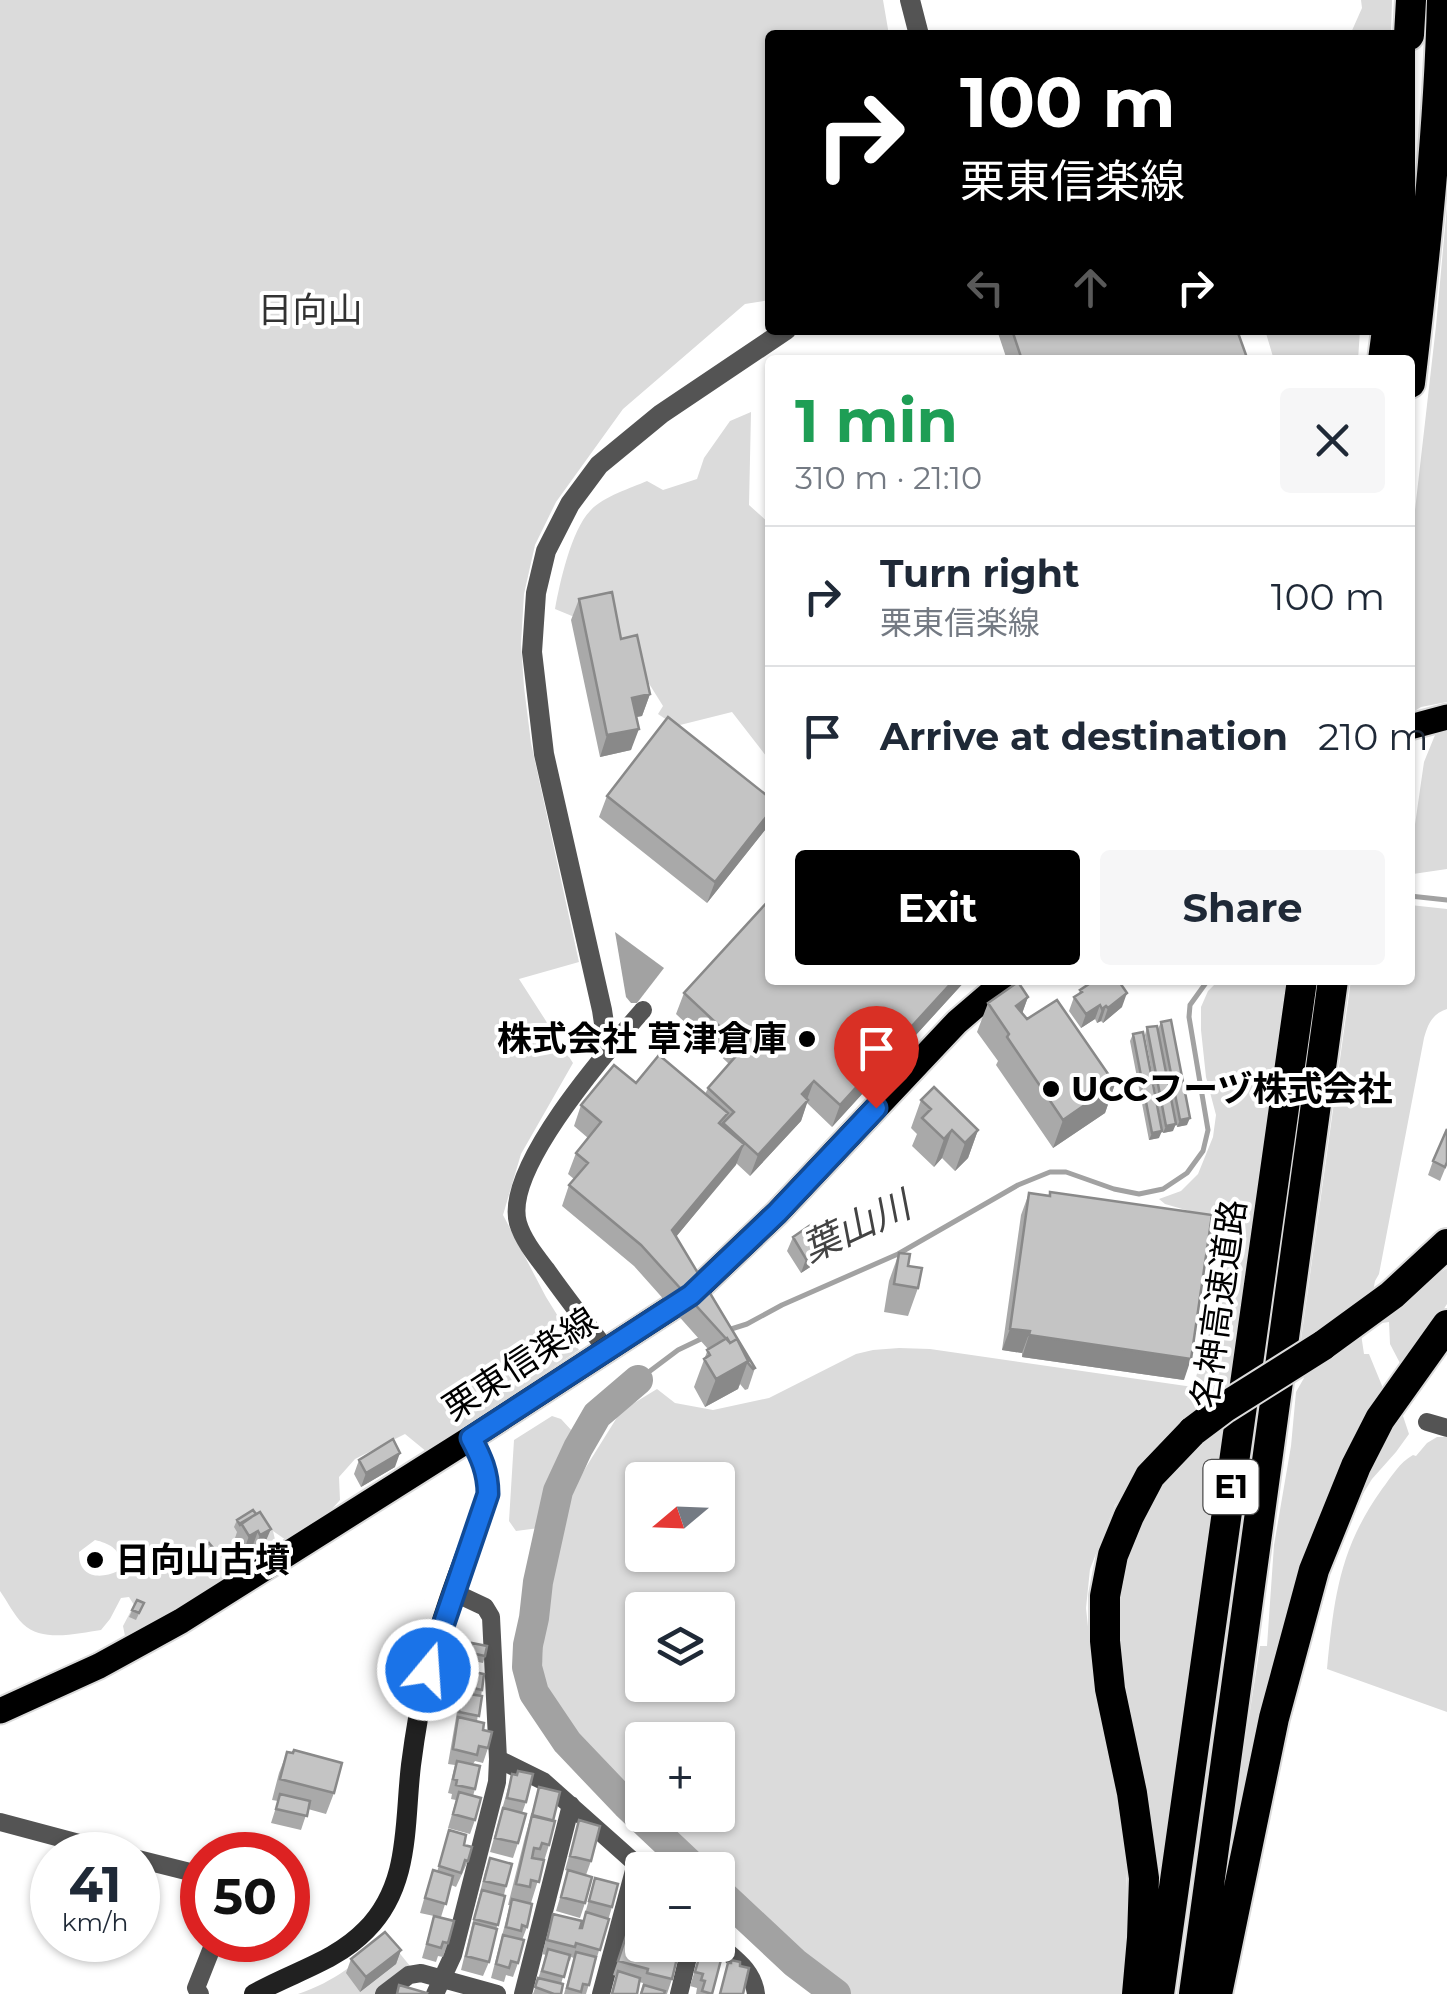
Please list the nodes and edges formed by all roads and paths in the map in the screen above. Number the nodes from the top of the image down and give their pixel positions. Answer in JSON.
{"nodes":[{"id":1,"x":910,"y":0,"type":"edge"},
{"id":2,"x":1411,"y":0,"type":"edge"},
{"id":3,"x":1442,"y":0,"type":"edge"},
{"id":4,"x":918,"y":30,"type":"edge"},
{"id":5,"x":1409,"y":30,"type":"edge"},
{"id":6,"x":779,"y":335,"type":"edge"},
{"id":7,"x":1413,"y":355,"type":"edge"},
{"id":8,"x":1447,"y":717,"type":"edge"},
{"id":9,"x":1415,"y":726,"type":"edge"},
{"id":10,"x":1000,"y":985,"type":"edge"},
{"id":11,"x":1301,"y":985,"type":"edge"},
{"id":12,"x":1332,"y":985,"type":"edge"},
{"id":13,"x":644,"y":1010,"type":"dead end"},
{"id":14,"x":608,"y":1050,"type":"junction"},
{"id":15,"x":1447,"y":1244,"type":"edge"},
{"id":16,"x":1447,"y":1325,"type":"edge"},
{"id":17,"x":606,"y":1349,"type":"junction"},
{"id":18,"x":1427,"y":1422,"type":"dead end"},
{"id":19,"x":1447,"y":1428,"type":"edge"},
{"id":20,"x":471,"y":1438,"type":"junction"},
{"id":21,"x":452,"y":1592,"type":"junction"},
{"id":22,"x":0,"y":1712,"type":"edge"},
{"id":23,"x":498,"y":1759,"type":"junction"},
{"id":24,"x":571,"y":1806,"type":"junction"},
{"id":25,"x":0,"y":1822,"type":"edge"},
{"id":26,"x":38,"y":1832,"type":"edge"},
{"id":27,"x":625,"y":1853,"type":"edge"},
{"id":28,"x":625,"y":1915,"type":"edge"},
{"id":29,"x":735,"y":1959,"type":"edge"},
{"id":30,"x":206,"y":1962,"type":"edge"},
{"id":31,"x":687,"y":1962,"type":"edge"},
{"id":32,"x":439,"y":1986,"type":"edge"},
{"id":33,"x":200,"y":1994,"type":"edge"},
{"id":34,"x":254,"y":1994,"type":"edge"},
{"id":35,"x":384,"y":1994,"type":"edge"},
{"id":36,"x":497,"y":1994,"type":"edge"},
{"id":37,"x":523,"y":1994,"type":"edge"},
{"id":38,"x":601,"y":1994,"type":"edge"},
{"id":39,"x":679,"y":1994,"type":"edge"},
{"id":40,"x":756,"y":1994,"type":"edge"},
{"id":41,"x":1137,"y":1994,"type":"edge"},
{"id":42,"x":1159,"y":1994,"type":"edge"},
{"id":43,"x":1194,"y":1994,"type":"edge"},
{"id":44,"x":1217,"y":1994,"type":"edge"}],
"edges":[{"from":1,"to":4,"type":"street"},
{"from":2,"to":5,"type":"highway"},
{"from":3,"to":7,"type":"highway"},
{"from":6,"to":14,"type":"street"},
{"from":8,"to":9,"type":"main road"},
{"from":10,"to":17,"type":"main road","name":"栗東信楽線"},
{"from":11,"to":42,"type":"highway","name":"名神高速道路","number":"E1"},
{"from":12,"to":43,"type":"highway","name":"名神高速道路","number":"E1"},
{"from":13,"to":14,"type":"street"},
{"from":14,"to":17,"type":"street"},
{"from":15,"to":41,"type":"highway","bridge":true},
{"from":16,"to":44,"type":"highway"},
{"from":17,"to":20,"type":"main road","name":"栗東信楽線"},
{"from":18,"to":19,"type":"street"},
{"from":20,"to":21,"type":"main road"},
{"from":20,"to":22,"type":"main road","name":"栗東信楽線"},
{"from":21,"to":23,"type":"street"},
{"from":21,"to":34,"type":"main road"},
{"from":23,"to":24,"type":"street"},
{"from":23,"to":32,"type":"street"},
{"from":24,"to":27,"type":"street"},
{"from":24,"to":37,"type":"street"},
{"from":25,"to":26,"type":"street"},
{"from":28,"to":38,"type":"street"},
{"from":29,"to":40,"type":"street"},
{"from":30,"to":33,"type":"street"},
{"from":31,"to":39,"type":"street"},
{"from":32,"to":35,"type":"street"},
{"from":32,"to":36,"type":"street"}]}
